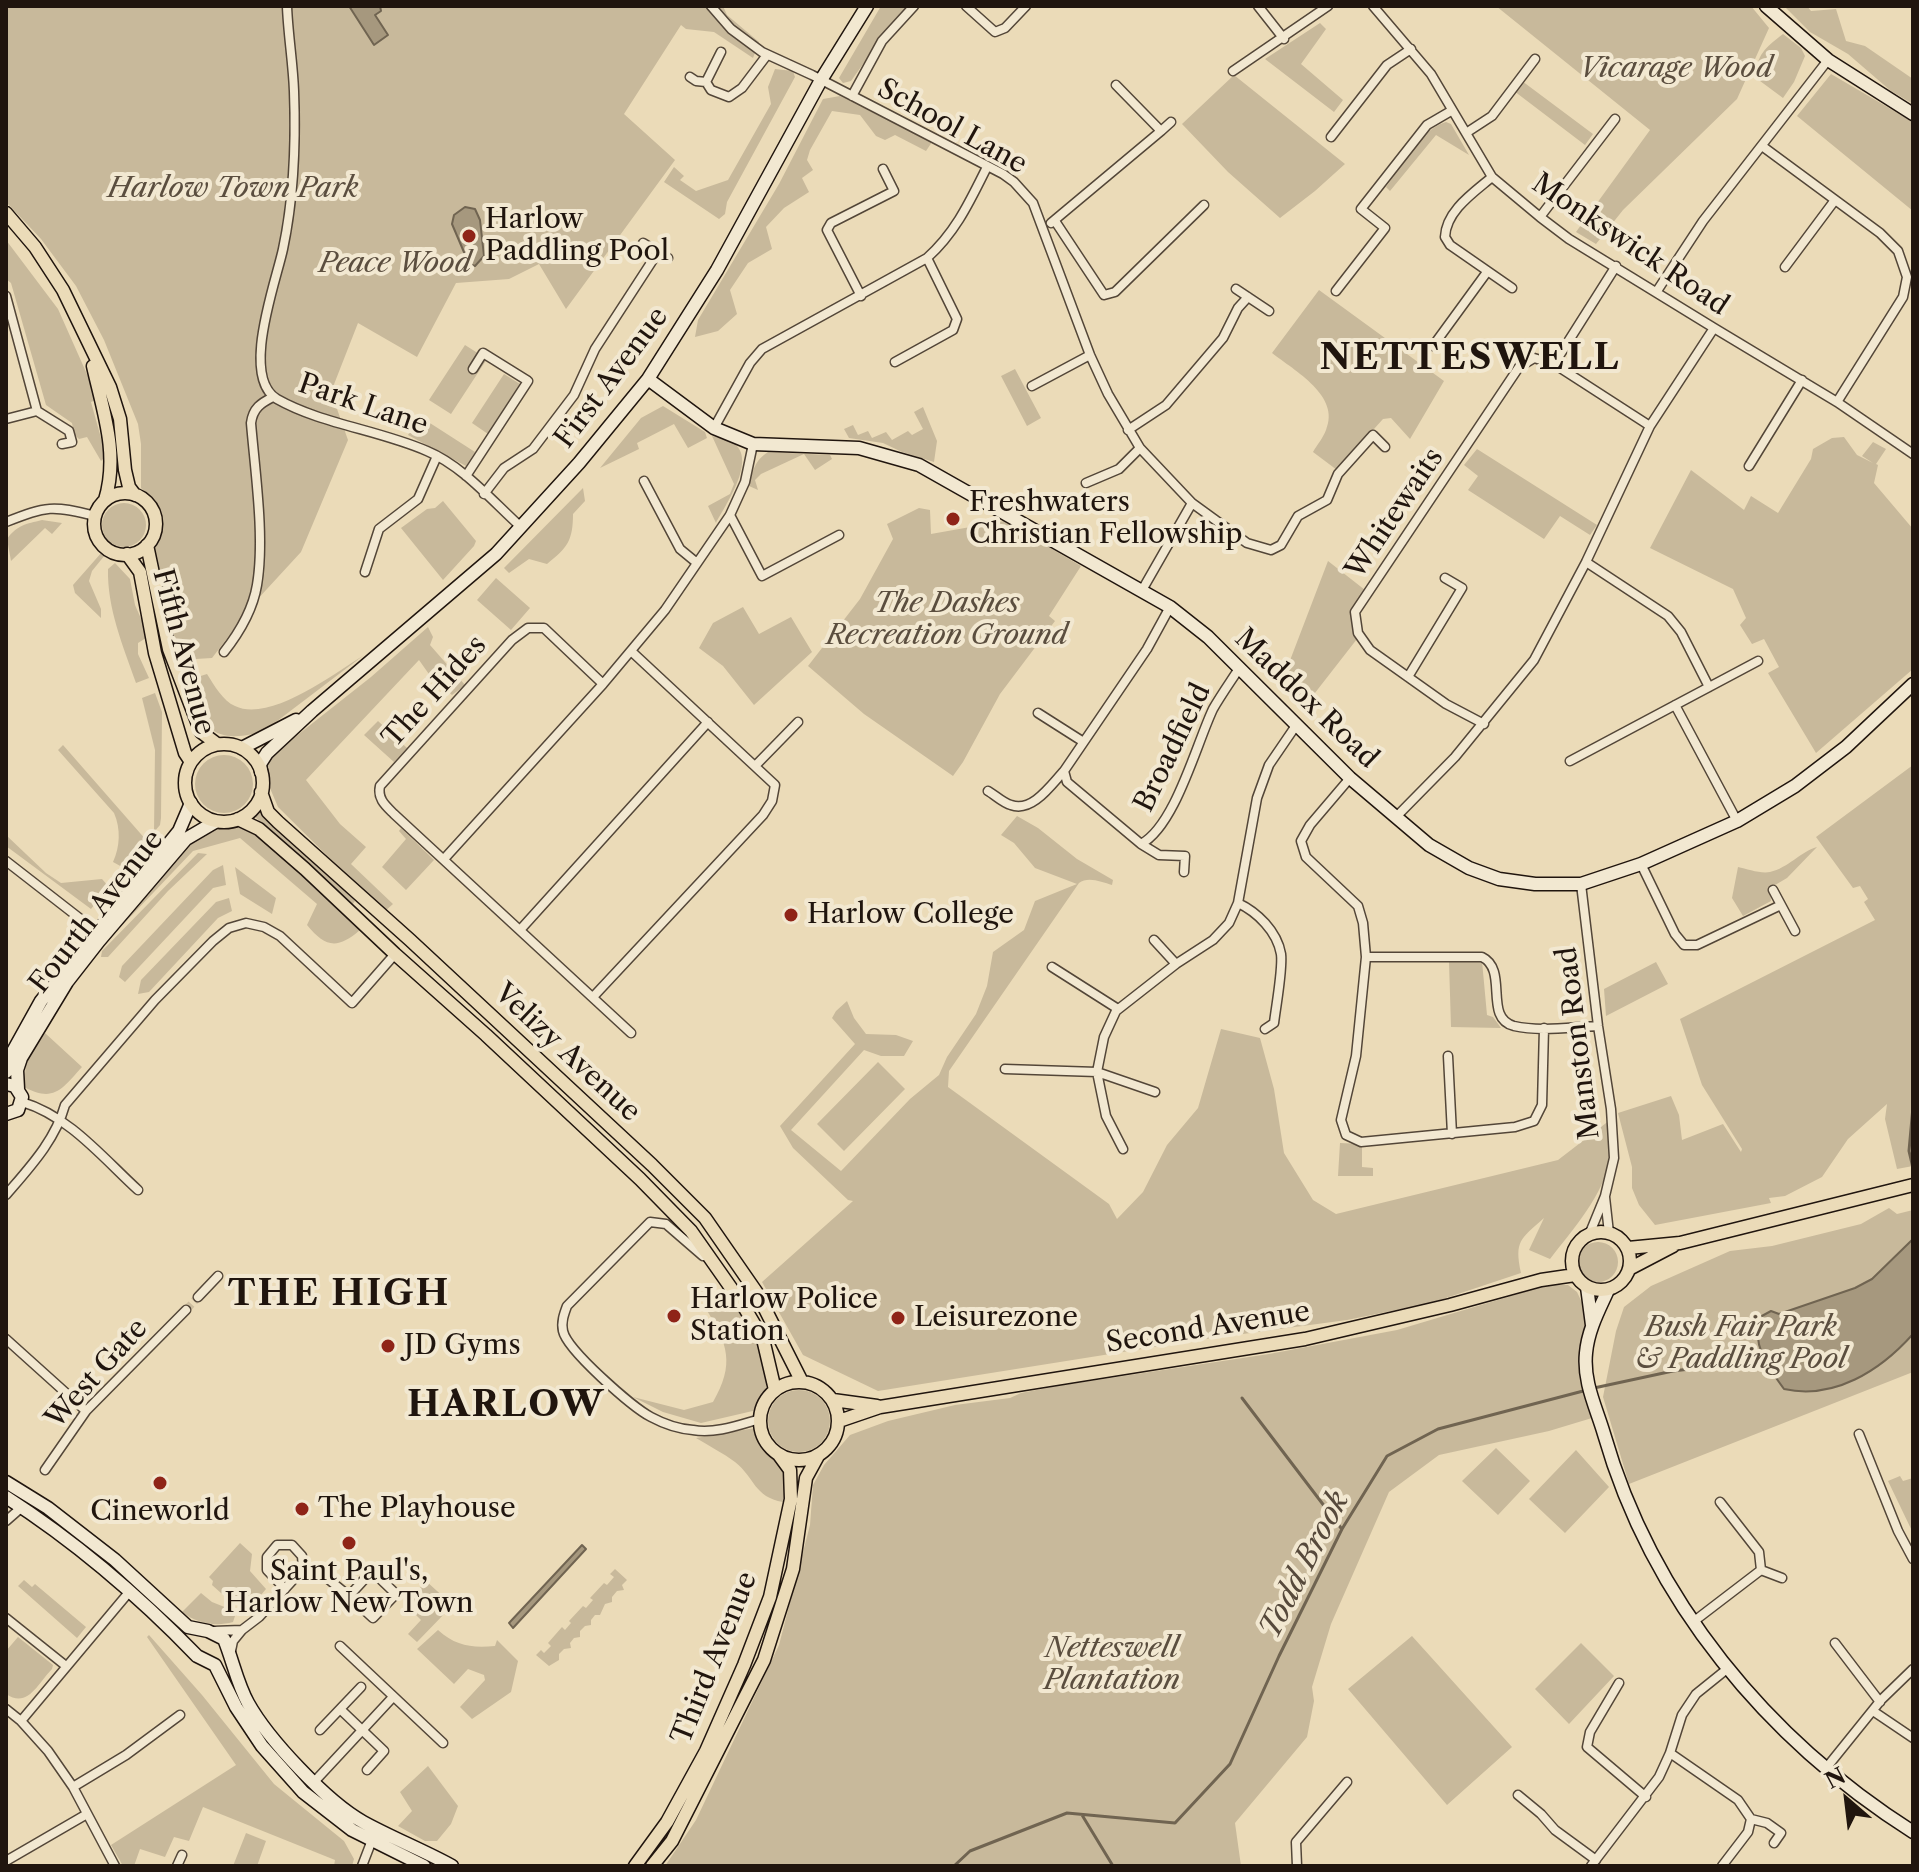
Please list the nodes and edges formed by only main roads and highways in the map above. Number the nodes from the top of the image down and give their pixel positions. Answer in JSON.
{"nodes":[{"id":1,"x":6,"y":213,"type":"edge"},
{"id":2,"x":89,"y":348,"type":"junction"},
{"id":3,"x":135,"y":495,"type":"junction"},
{"id":4,"x":105,"y":500,"type":"junction"},
{"id":5,"x":147,"y":545,"type":"junction"},
{"id":6,"x":127,"y":554,"type":"junction"},
{"id":7,"x":217,"y":744,"type":"junction"},
{"id":8,"x":191,"y":762,"type":"junction"},
{"id":9,"x":261,"y":792,"type":"junction"},
{"id":10,"x":238,"y":819,"type":"junction"},
{"id":11,"x":1913,"y":1185,"type":"edge"},
{"id":12,"x":1680,"y":1243,"type":"junction"},
{"id":13,"x":1628,"y":1248,"type":"junction"},
{"id":14,"x":1571,"y":1260,"type":"junction"},
{"id":15,"x":1629,"y":1269,"type":"junction"},
{"id":16,"x":1575,"y":1275,"type":"junction"},
{"id":17,"x":1541,"y":1280,"type":"junction"},
{"id":18,"x":802,"y":1382,"type":"junction"},
{"id":19,"x":775,"y":1390,"type":"junction"},
{"id":20,"x":833,"y":1400,"type":"junction"},
{"id":21,"x":880,"y":1407,"type":"junction"},
{"id":22,"x":839,"y":1421,"type":"junction"},
{"id":23,"x":779,"y":1455,"type":"junction"},
{"id":24,"x":818,"y":1456,"type":"junction"},
{"id":25,"x":635,"y":1866,"type":"edge"},
{"id":26,"x":652,"y":1866,"type":"edge"}],
"edges":[{"from":1,"to":2,"type":"main road"},
{"from":2,"to":3,"type":"main road"},
{"from":2,"to":4,"type":"main road"},
{"from":3,"to":4,"type":"main road"},
{"from":3,"to":5,"type":"main road"},
{"from":4,"to":6,"type":"main road"},
{"from":5,"to":6,"type":"main road"},
{"from":5,"to":7,"type":"main road","name":"Fifth Avenue"},
{"from":6,"to":8,"type":"main road","name":"Fifth Avenue"},
{"from":7,"to":8,"type":"main road"},
{"from":7,"to":9,"type":"main road"},
{"from":8,"to":10,"type":"main road"},
{"from":9,"to":10,"type":"main road"},
{"from":9,"to":18,"type":"main road","name":"Velizy Avenue"},
{"from":10,"to":19,"type":"main road","name":"Velizy Avenue"},
{"from":11,"to":12,"type":"main road"},
{"from":12,"to":13,"type":"main road"},
{"from":12,"to":15,"type":"main road"},
{"from":13,"to":14,"type":"main road"},
{"from":13,"to":15,"type":"main road"},
{"from":14,"to":16,"type":"main road"},
{"from":14,"to":17,"type":"main road","name":"Second Avenue"},
{"from":15,"to":16,"type":"main road"},
{"from":16,"to":17,"type":"main road","name":"Second Avenue"},
{"from":17,"to":21,"type":"main road","name":"Second Avenue"},
{"from":18,"to":19,"type":"main road"},
{"from":18,"to":20,"type":"main road"},
{"from":19,"to":23,"type":"main road"},
{"from":20,"to":21,"type":"main road","name":"Second Avenue"},
{"from":20,"to":22,"type":"main road"},
{"from":21,"to":22,"type":"main road","name":"Second Avenue"},
{"from":22,"to":24,"type":"main road"},
{"from":23,"to":24,"type":"main road"},
{"from":23,"to":25,"type":"main road","name":"Third Avenue"},
{"from":24,"to":26,"type":"main road","name":"Third Avenue"}]}
